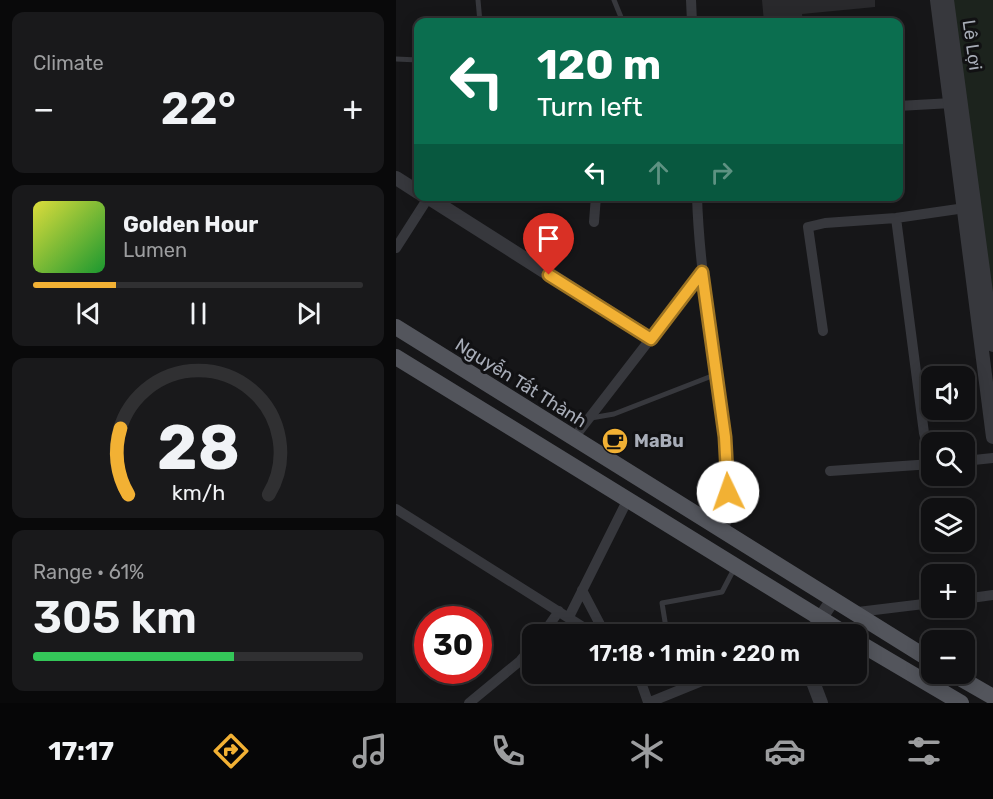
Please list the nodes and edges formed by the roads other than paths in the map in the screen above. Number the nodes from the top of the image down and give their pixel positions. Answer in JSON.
{"nodes":[{"id":1,"x":478,"y":0,"type":"edge"},
{"id":2,"x":614,"y":0,"type":"edge"},
{"id":3,"x":691,"y":0,"type":"edge"},
{"id":4,"x":937,"y":0,"type":"edge"},
{"id":5,"x":947,"y":0,"type":"edge"},
{"id":6,"x":480,"y":18,"type":"edge"},
{"id":7,"x":622,"y":18,"type":"edge"},
{"id":8,"x":692,"y":18,"type":"edge"},
{"id":9,"x":396,"y":59,"type":"edge"},
{"id":10,"x":414,"y":60,"type":"edge"},
{"id":11,"x":952,"y":102,"type":"junction"},
{"id":12,"x":903,"y":106,"type":"edge"},
{"id":13,"x":396,"y":178,"type":"edge"},
{"id":14,"x":414,"y":189,"type":"edge"},
{"id":15,"x":421,"y":201,"type":"edge"},
{"id":16,"x":433,"y":201,"type":"edge"},
{"id":17,"x":596,"y":201,"type":"edge"},
{"id":18,"x":697,"y":201,"type":"edge"},
{"id":19,"x":970,"y":207,"type":"junction"},
{"id":20,"x":896,"y":218,"type":"junction"},
{"id":21,"x":594,"y":222,"type":"dead end"},
{"id":22,"x":396,"y":248,"type":"edge"},
{"id":23,"x":702,"y":272,"type":"junction"},
{"id":24,"x":396,"y":327,"type":"edge"},
{"id":25,"x":823,"y":331,"type":"dead end"},
{"id":26,"x":651,"y":339,"type":"junction"},
{"id":27,"x":993,"y":345,"type":"edge"},
{"id":28,"x":396,"y":357,"type":"edge"},
{"id":29,"x":717,"y":374,"type":"junction"},
{"id":30,"x":589,"y":418,"type":"junction"},
{"id":31,"x":924,"y":432,"type":"edge"},
{"id":32,"x":993,"y":437,"type":"edge"},
{"id":33,"x":573,"y":438,"type":"junction"},
{"id":34,"x":993,"y":458,"type":"edge"},
{"id":35,"x":975,"y":460,"type":"edge"},
{"id":36,"x":921,"y":464,"type":"edge"},
{"id":37,"x":830,"y":471,"type":"dead end"},
{"id":38,"x":627,"y":501,"type":"junction"},
{"id":39,"x":396,"y":509,"type":"edge"},
{"id":40,"x":724,"y":532,"type":"junction"},
{"id":41,"x":734,"y":568,"type":"junction"},
{"id":42,"x":582,"y":590,"type":"junction"},
{"id":43,"x":993,"y":595,"type":"edge"},
{"id":44,"x":975,"y":597,"type":"edge"},
{"id":45,"x":832,"y":601,"type":"junction"},
{"id":46,"x":921,"y":605,"type":"edge"},
{"id":47,"x":849,"y":612,"type":"junction"},
{"id":48,"x":564,"y":614,"type":"junction"},
{"id":49,"x":820,"y":620,"type":"junction"},
{"id":50,"x":554,"y":624,"type":"edge"},
{"id":51,"x":579,"y":624,"type":"edge"},
{"id":52,"x":600,"y":624,"type":"edge"},
{"id":53,"x":665,"y":624,"type":"edge"},
{"id":54,"x":817,"y":624,"type":"edge"},
{"id":55,"x":827,"y":624,"type":"edge"},
{"id":56,"x":867,"y":647,"type":"edge"},
{"id":57,"x":921,"y":655,"type":"edge"},
{"id":58,"x":522,"y":660,"type":"edge"},
{"id":59,"x":642,"y":684,"type":"edge"},
{"id":60,"x":694,"y":684,"type":"edge"},
{"id":61,"x":814,"y":684,"type":"edge"},
{"id":62,"x":970,"y":684,"type":"edge"},
{"id":63,"x":993,"y":698,"type":"edge"},
{"id":64,"x":648,"y":702,"type":"edge"},
{"id":65,"x":469,"y":703,"type":"edge"},
{"id":66,"x":821,"y":703,"type":"edge"},
{"id":67,"x":962,"y":703,"type":"edge"}],
"edges":[{"from":1,"to":6,"type":"lane"},
{"from":2,"to":7,"type":"lane"},
{"from":3,"to":8,"type":"street"},
{"from":4,"to":11,"type":"street"},
{"from":5,"to":19,"type":"street","name":"Lê Lợi"},
{"from":9,"to":10,"type":"lane"},
{"from":11,"to":12,"type":"street"},
{"from":11,"to":19,"type":"street"},
{"from":13,"to":14,"type":"street"},
{"from":15,"to":22,"type":"street"},
{"from":16,"to":26,"type":"street"},
{"from":17,"to":21,"type":"street"},
{"from":18,"to":23,"type":"street"},
{"from":19,"to":20,"type":"street"},
{"from":19,"to":27,"type":"street","name":"Lê Lợi"},
{"from":19,"to":32,"type":"street"},
{"from":20,"to":25,"type":"street"},
{"from":20,"to":31,"type":"street"},
{"from":23,"to":26,"type":"street"},
{"from":23,"to":29,"type":"street"},
{"from":24,"to":33,"type":"main road","name":"Nguyễn Tất Thành"},
{"from":26,"to":30,"type":"street"},
{"from":28,"to":38,"type":"main road"},
{"from":29,"to":30,"type":"lane"},
{"from":29,"to":40,"type":"street"},
{"from":30,"to":33,"type":"street"},
{"from":33,"to":40,"type":"main road","name":"Nguyễn Tất Thành"},
{"from":34,"to":35,"type":"street"},
{"from":36,"to":37,"type":"street"},
{"from":38,"to":41,"type":"main road"},
{"from":38,"to":42,"type":"street"},
{"from":39,"to":48,"type":"street"},
{"from":40,"to":45,"type":"main road","name":"Nguyễn Tất Thành"},
{"from":41,"to":49,"type":"main road"},
{"from":41,"to":53,"type":"lane"},
{"from":42,"to":48,"type":"street"},
{"from":42,"to":52,"type":"street"},
{"from":43,"to":44,"type":"street"},
{"from":45,"to":47,"type":"main road","name":"Nguyễn Tất Thành"},
{"from":45,"to":49,"type":"street"},
{"from":46,"to":47,"type":"street"},
{"from":47,"to":57,"type":"main road","name":"Nguyễn Tất Thành"},
{"from":48,"to":50,"type":"street"},
{"from":48,"to":51,"type":"street"},
{"from":49,"to":54,"type":"street"},
{"from":49,"to":55,"type":"main road"},
{"from":56,"to":67,"type":"main road"},
{"from":58,"to":65,"type":"street"},
{"from":59,"to":64,"type":"street"},
{"from":60,"to":64,"type":"street"},
{"from":61,"to":66,"type":"street"},
{"from":62,"to":63,"type":"main road"}]}
